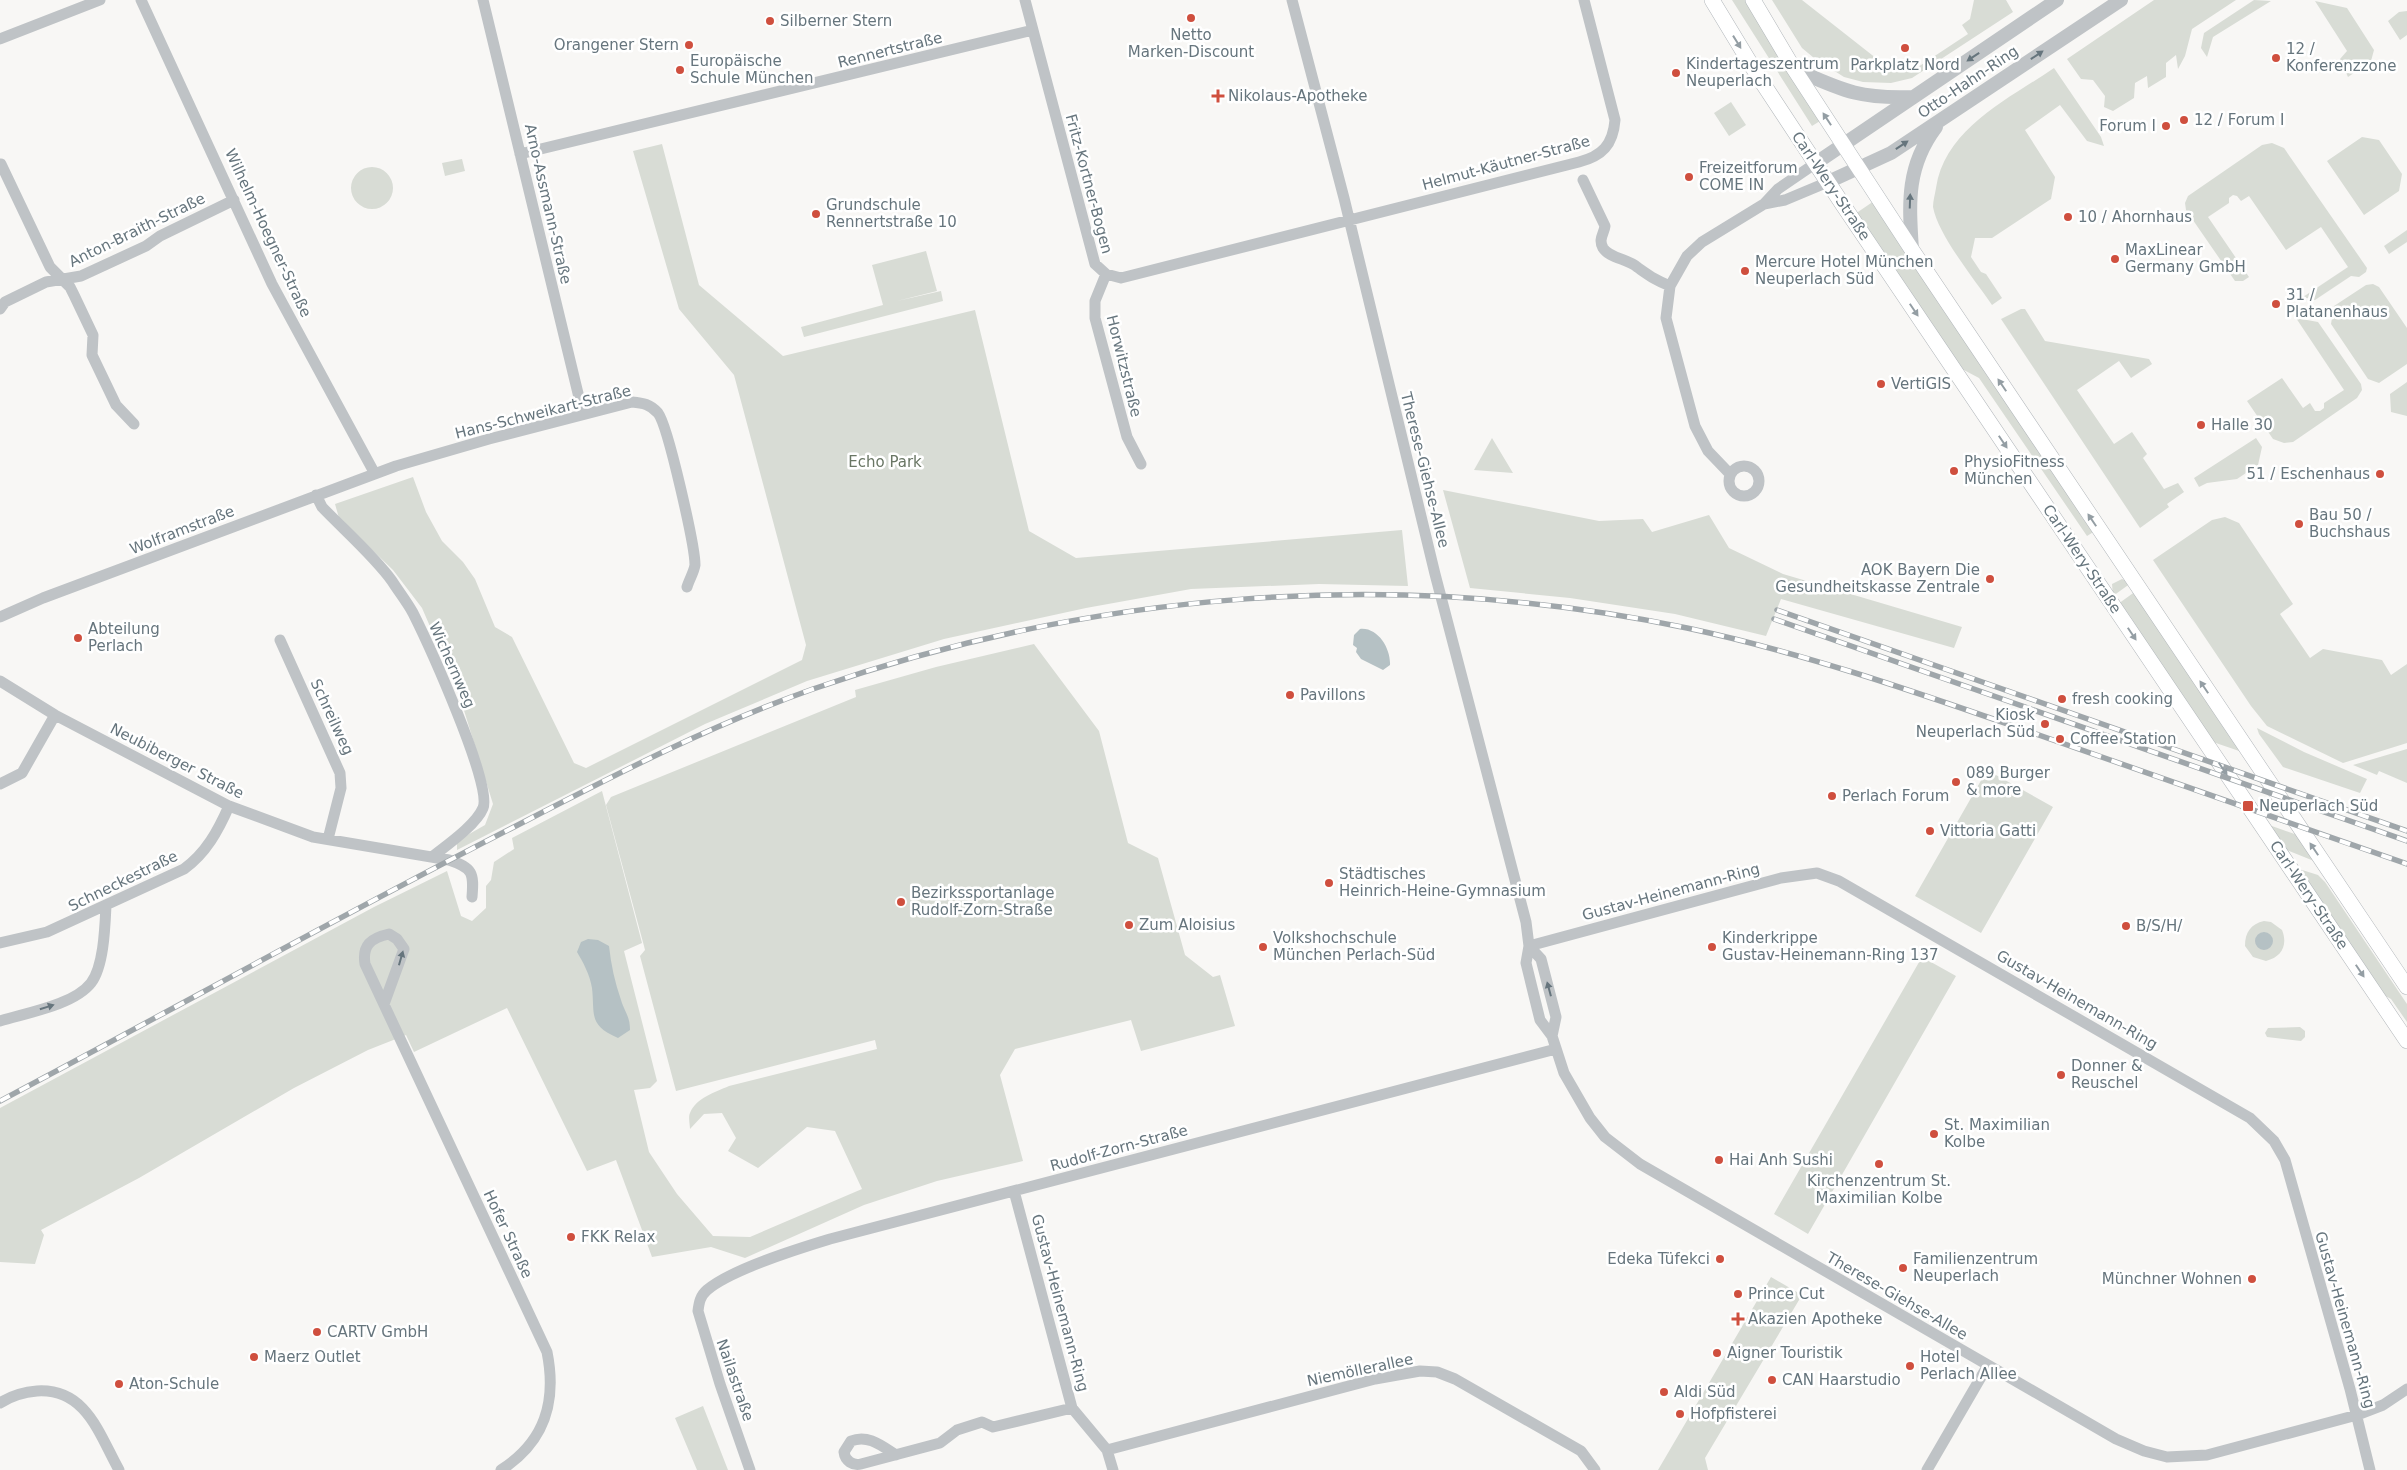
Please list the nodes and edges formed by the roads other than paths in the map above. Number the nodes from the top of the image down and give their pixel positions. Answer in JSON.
{"nodes":[{"id":1,"x":100,"y":0,"type":"edge"},
{"id":2,"x":141,"y":0,"type":"edge"},
{"id":3,"x":483,"y":0,"type":"edge"},
{"id":4,"x":1025,"y":0,"type":"edge"},
{"id":5,"x":1292,"y":0,"type":"edge"},
{"id":6,"x":1584,"y":0,"type":"edge"},
{"id":7,"x":1712,"y":0,"type":"edge"},
{"id":8,"x":1753,"y":0,"type":"edge"},
{"id":9,"x":2057,"y":0,"type":"edge"},
{"id":10,"x":2121,"y":0,"type":"edge"},
{"id":11,"x":1033,"y":30,"type":"junction"},
{"id":12,"x":0,"y":39,"type":"edge"},
{"id":13,"x":1794,"y":69,"type":"junction"},
{"id":14,"x":1913,"y":97,"type":"junction"},
{"id":15,"x":1942,"y":119,"type":"junction"},
{"id":16,"x":1844,"y":144,"type":"junction"},
{"id":17,"x":520,"y":154,"type":"junction"},
{"id":18,"x":1816,"y":163,"type":"junction"},
{"id":19,"x":1,"y":164,"type":"dead end"},
{"id":20,"x":1860,"y":168,"type":"junction"},
{"id":21,"x":1583,"y":180,"type":"dead end"},
{"id":22,"x":1828,"y":182,"type":"junction"},
{"id":23,"x":234,"y":200,"type":"junction"},
{"id":24,"x":1764,"y":204,"type":"junction"},
{"id":25,"x":1349,"y":220,"type":"junction"},
{"id":26,"x":1912,"y":250,"type":"junction"},
{"id":27,"x":1106,"y":274,"type":"junction"},
{"id":28,"x":62,"y":279,"type":"junction"},
{"id":29,"x":1670,"y":286,"type":"junction"},
{"id":30,"x":0,"y":309,"type":"edge"},
{"id":31,"x":583,"y":414,"type":"junction"},
{"id":32,"x":134,"y":424,"type":"dead end"},
{"id":33,"x":1141,"y":464,"type":"dead end"},
{"id":34,"x":375,"y":474,"type":"junction"},
{"id":35,"x":1730,"y":474,"type":"dead end"},
{"id":36,"x":316,"y":495,"type":"junction"},
{"id":37,"x":687,"y":587,"type":"dead end"},
{"id":38,"x":0,"y":617,"type":"edge"},
{"id":39,"x":280,"y":640,"type":"dead end"},
{"id":40,"x":0,"y":681,"type":"edge"},
{"id":41,"x":55,"y":715,"type":"junction"},
{"id":42,"x":0,"y":784,"type":"edge"},
{"id":43,"x":229,"y":806,"type":"junction"},
{"id":44,"x":328,"y":839,"type":"junction"},
{"id":45,"x":432,"y":857,"type":"junction"},
{"id":46,"x":472,"y":897,"type":"dead end"},
{"id":47,"x":106,"y":905,"type":"junction"},
{"id":48,"x":0,"y":942,"type":"edge"},
{"id":49,"x":1529,"y":946,"type":"junction"},
{"id":50,"x":2407,"y":987,"type":"edge"},
{"id":51,"x":384,"y":1004,"type":"junction"},
{"id":52,"x":0,"y":1021,"type":"edge"},
{"id":53,"x":2407,"y":1041,"type":"edge"},
{"id":54,"x":1556,"y":1049,"type":"junction"},
{"id":55,"x":1014,"y":1191,"type":"junction"},
{"id":56,"x":700,"y":1299,"type":"joint"},
{"id":57,"x":1988,"y":1366,"type":"junction"},
{"id":58,"x":2407,"y":1389,"type":"edge"},
{"id":59,"x":0,"y":1403,"type":"edge"},
{"id":60,"x":1072,"y":1408,"type":"junction"},
{"id":61,"x":2356,"y":1415,"type":"junction"},
{"id":62,"x":1108,"y":1450,"type":"junction"},
{"id":63,"x":896,"y":1455,"type":"dead end"},
{"id":64,"x":119,"y":1470,"type":"edge"},
{"id":65,"x":501,"y":1470,"type":"edge"},
{"id":66,"x":750,"y":1470,"type":"edge"},
{"id":67,"x":1113,"y":1470,"type":"edge"},
{"id":68,"x":1595,"y":1470,"type":"edge"},
{"id":69,"x":1927,"y":1470,"type":"edge"},
{"id":70,"x":2370,"y":1470,"type":"edge"}],
"edges":[{"from":1,"to":12,"type":"street"},
{"from":2,"to":23,"type":"street","name":"Wilhelm-Hoegner-Straße"},
{"from":3,"to":17,"type":"street","name":"Arno-Assmann-Straße"},
{"from":4,"to":11,"type":"street","name":"Fritz-Kortner-Bogen"},
{"from":5,"to":25,"type":"street","name":"Therese-Giehse-Allee"},
{"from":6,"to":25,"type":"street","name":"Helmut-Käutner-Straße"},
{"from":7,"to":18,"type":"main road","name":"Carl-Wery-Straße","one_way":true},
{"from":8,"to":13,"type":"main road","name":"Carl-Wery-Straße"},
{"from":9,"to":14,"type":"street","name":"Otto-Hahn-Ring","one_way":true},
{"from":15,"to":10,"type":"street","name":"Otto-Hahn-Ring","one_way":true},
{"from":11,"to":17,"type":"street","name":"Rennertstraße"},
{"from":11,"to":27,"type":"street","name":"Fritz-Kortner-Bogen"},
{"from":13,"to":14,"type":"street"},
{"from":16,"to":13,"type":"main road","name":"Carl-Wery-Straße","one_way":true},
{"from":14,"to":16,"type":"street","name":"Otto-Hahn-Ring"},
{"from":20,"to":15,"type":"street","name":"Otto-Hahn-Ring","one_way":true},
{"from":26,"to":15,"type":"street","one_way":true},
{"from":16,"to":18,"type":"street","name":"Otto-Hahn-Ring"},
{"from":16,"to":20,"type":"main road","name":"Carl-Wery-Straße"},
{"from":17,"to":31,"type":"street","name":"Arno-Assmann-Straße"},
{"from":18,"to":22,"type":"main road","name":"Carl-Wery-Straße"},
{"from":18,"to":24,"type":"street"},
{"from":19,"to":28,"type":"street"},
{"from":20,"to":22,"type":"street","name":"Otto-Hahn-Ring"},
{"from":20,"to":26,"type":"main road","name":"Carl-Wery-Straße"},
{"from":21,"to":29,"type":"street"},
{"from":22,"to":24,"type":"street"},
{"from":22,"to":53,"type":"main road","name":"Carl-Wery-Straße","one_way":true},
{"from":23,"to":28,"type":"street","name":"Anton-Braith-Straße"},
{"from":23,"to":34,"type":"street","name":"Wilhelm-Hoegner-Straße"},
{"from":24,"to":29,"type":"street"},
{"from":25,"to":27,"type":"street","name":"Fritz-Kortner-Bogen"},
{"from":25,"to":49,"type":"street","name":"Therese-Giehse-Allee"},
{"from":50,"to":26,"type":"main road","name":"Carl-Wery-Straße","one_way":true},
{"from":27,"to":33,"type":"street","name":"Horwitzstraße"},
{"from":28,"to":30,"type":"street","name":"Anton-Braith-Straße"},
{"from":28,"to":32,"type":"street"},
{"from":29,"to":35,"type":"street"},
{"from":31,"to":34,"type":"street","name":"Hans-Schweikart-Straße"},
{"from":31,"to":37,"type":"street","name":"Hans-Schweikart-Straße"},
{"from":34,"to":36,"type":"street","name":"Wolframstraße"},
{"from":36,"to":38,"type":"street","name":"Wolframstraße"},
{"from":36,"to":45,"type":"street","name":"Wichernweg"},
{"from":39,"to":44,"type":"street","name":"Schreilweg"},
{"from":40,"to":41,"type":"street","name":"Neubiberger Straße"},
{"from":41,"to":42,"type":"street"},
{"from":41,"to":43,"type":"street","name":"Neubiberger Straße"},
{"from":43,"to":44,"type":"street","name":"Neubiberger Straße"},
{"from":43,"to":47,"type":"street","name":"Schneckestraße"},
{"from":44,"to":45,"type":"street","name":"Neubiberger Straße"},
{"from":45,"to":46,"type":"street","name":"Neubiberger Straße"},
{"from":47,"to":48,"type":"street","name":"Schneckestraße"},
{"from":52,"to":47,"type":"street","one_way":true},
{"from":49,"to":54,"type":"street","name":"Therese-Giehse-Allee"},
{"from":49,"to":61,"type":"street","name":"Gustav-Heinemann-Ring"},
{"from":51,"to":51,"type":"street","name":"Hofer Straße","one_way":true},
{"from":51,"to":65,"type":"street","name":"Hofer Straße"},
{"from":54,"to":55,"type":"street","name":"Rudolf-Zorn-Straße"},
{"from":54,"to":57,"type":"street","name":"Therese-Giehse-Allee"},
{"from":55,"to":56,"type":"street","name":"Rudolf-Zorn-Straße"},
{"from":55,"to":60,"type":"street","name":"Gustav-Heinemann-Ring"},
{"from":56,"to":66,"type":"street","name":"Nailastraße"},
{"from":57,"to":61,"type":"street","name":"Therese-Giehse-Allee"},
{"from":57,"to":69,"type":"street"},
{"from":58,"to":61,"type":"street","name":"Therese-Giehse-Allee"},
{"from":59,"to":64,"type":"street"},
{"from":60,"to":62,"type":"street","name":"Gustav-Heinemann-Ring"},
{"from":60,"to":63,"type":"street"},
{"from":61,"to":70,"type":"street","name":"Gustav-Heinemann-Ring"},
{"from":62,"to":67,"type":"street","name":"Gustav-Heinemann-Ring"},
{"from":62,"to":68,"type":"street","name":"Niemöllerallee"}]}
